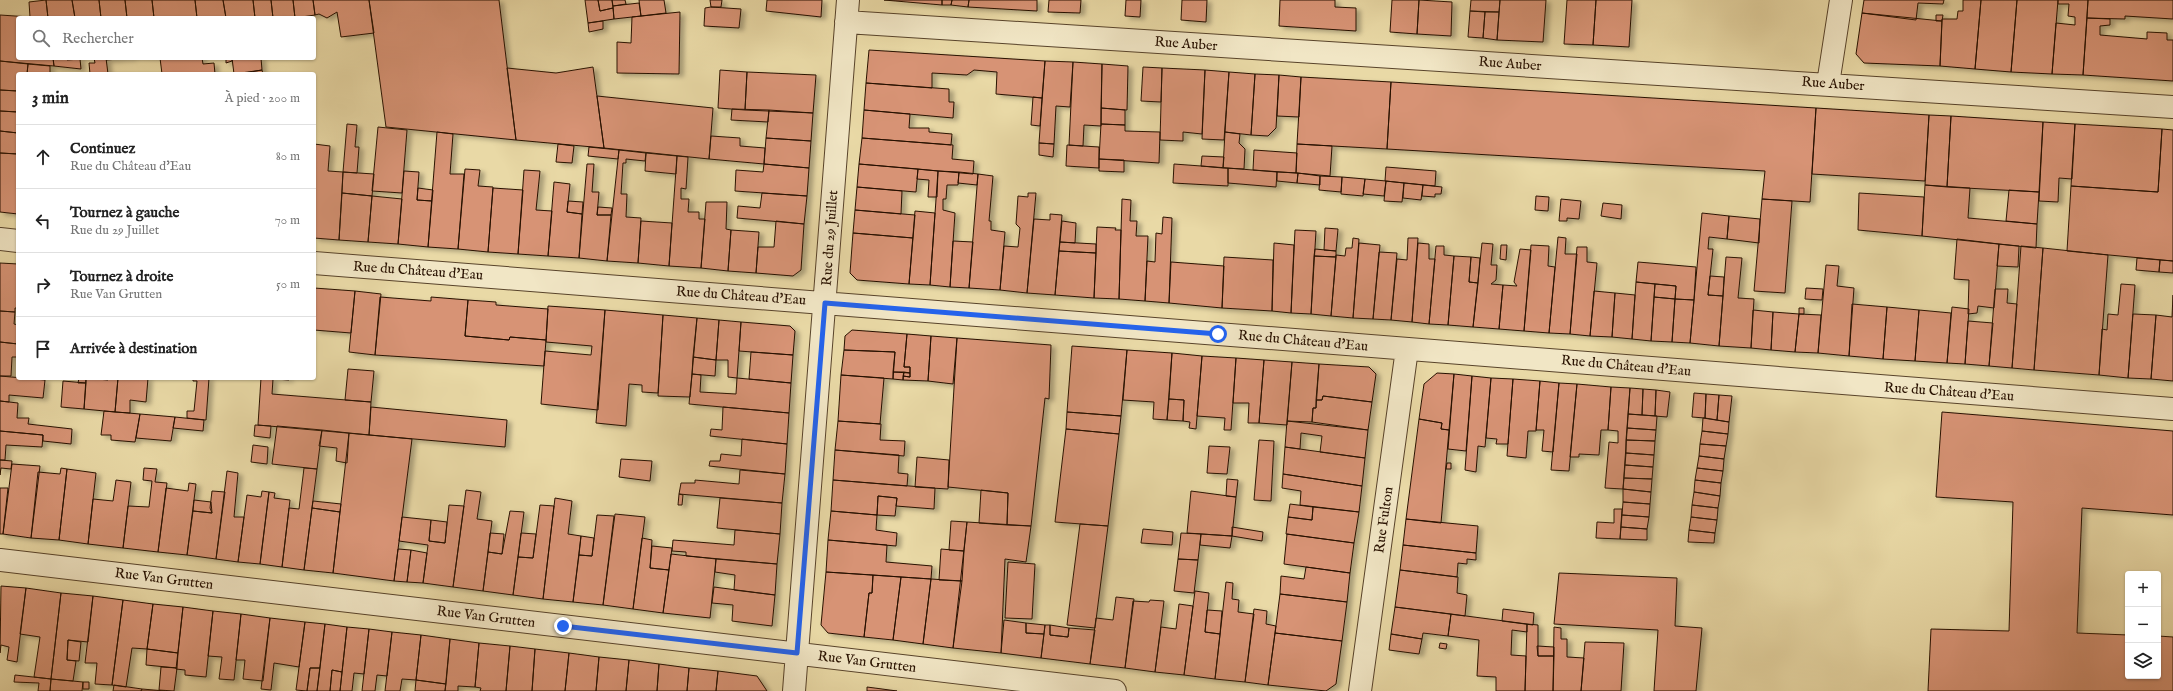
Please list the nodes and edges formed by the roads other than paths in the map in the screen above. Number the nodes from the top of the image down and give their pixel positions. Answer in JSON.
{"nodes":[{"id":1,"x":848,"y":0,"type":"edge"},
{"id":2,"x":1841,"y":0,"type":"edge"},
{"id":3,"x":846,"y":22,"type":"junction"},
{"id":4,"x":1828,"y":84,"type":"junction"},
{"id":5,"x":2173,"y":108,"type":"edge"},
{"id":6,"x":0,"y":240,"type":"edge"},
{"id":7,"x":16,"y":241,"type":"edge"},
{"id":8,"x":316,"y":264,"type":"edge"},
{"id":9,"x":825,"y":303,"type":"junction"},
{"id":10,"x":1407,"y":349,"type":"junction"},
{"id":11,"x":2173,"y":409,"type":"edge"},
{"id":12,"x":0,"y":560,"type":"edge"},
{"id":13,"x":797,"y":653,"type":"junction"},
{"id":14,"x":794,"y":691,"type":"edge"},
{"id":15,"x":1115,"y":691,"type":"edge"},
{"id":16,"x":1360,"y":691,"type":"edge"}],
"edges":[{"from":1,"to":3,"type":"street","name":"Rue du 29 Juillet"},
{"from":2,"to":4,"type":"street"},
{"from":3,"to":4,"type":"street","name":"Rue Auber"},
{"from":3,"to":9,"type":"street","name":"Rue du 29 Juillet"},
{"from":4,"to":5,"type":"street","name":"Rue Auber"},
{"from":6,"to":7,"type":"street"},
{"from":8,"to":9,"type":"street","name":"Rue du Château d'Eau"},
{"from":9,"to":10,"type":"street","name":"Rue du Château d'Eau"},
{"from":9,"to":13,"type":"street","name":"Rue du 29 Juillet"},
{"from":10,"to":11,"type":"street","name":"Rue du Château d'Eau"},
{"from":10,"to":16,"type":"street","name":"Rue Fulton"},
{"from":12,"to":13,"type":"street","name":"Rue Van Grutten"},
{"from":13,"to":14,"type":"street","name":"Rue du 29 Juillet"},
{"from":13,"to":15,"type":"street","name":"Rue Van Grutten"}]}
